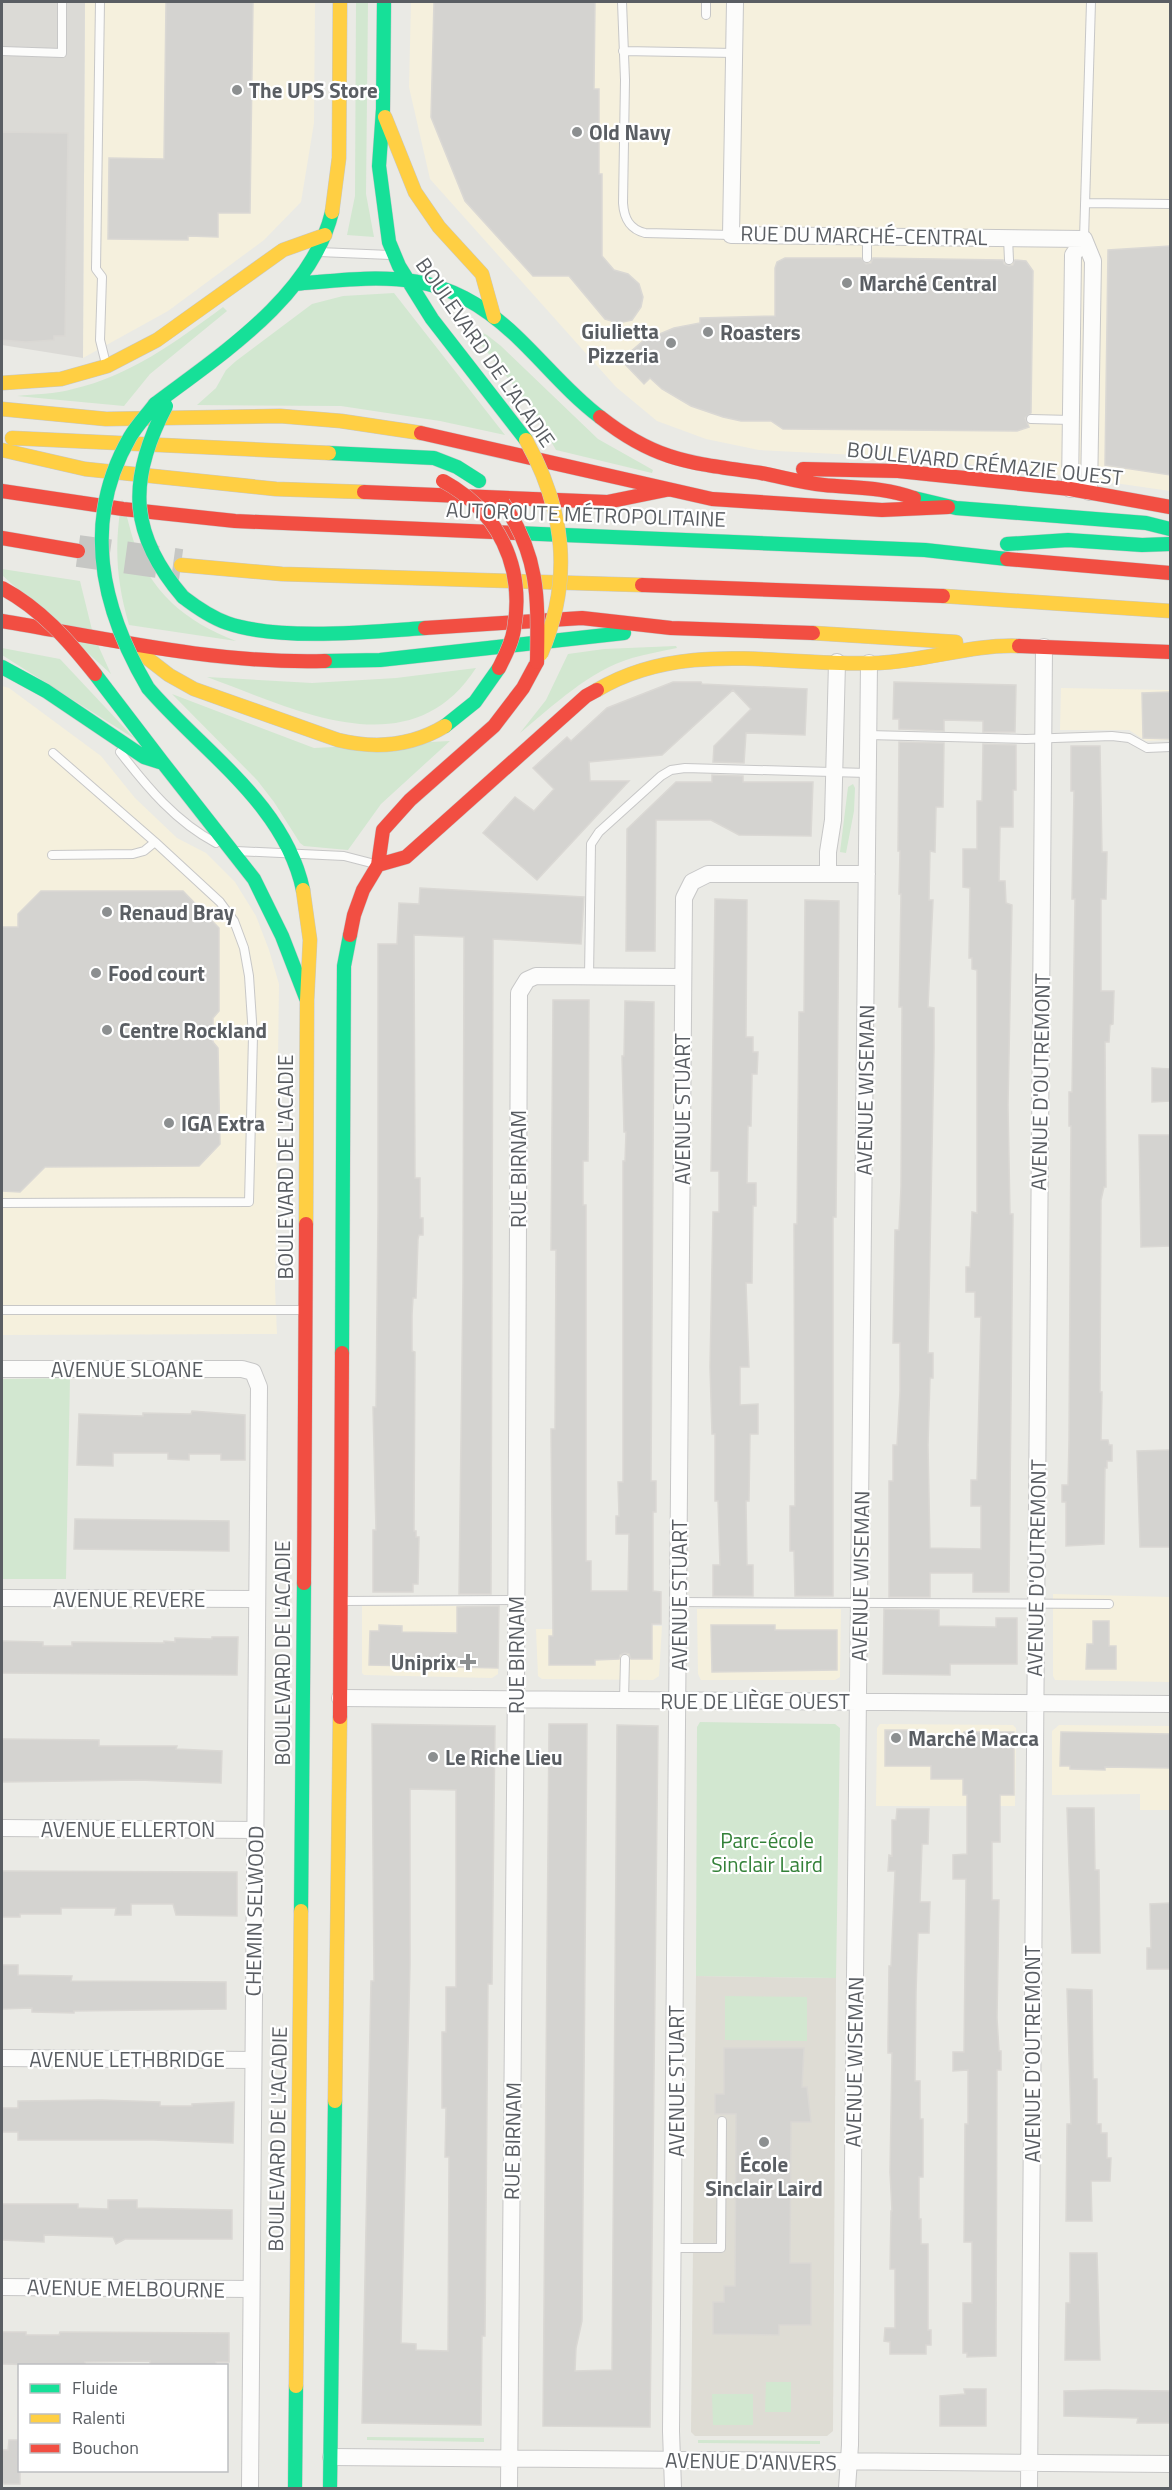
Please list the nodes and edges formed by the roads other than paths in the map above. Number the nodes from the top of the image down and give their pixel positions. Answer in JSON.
{"nodes":[{"id":1,"x":62,"y":2,"type":"edge"},
{"id":2,"x":100,"y":2,"type":"edge"},
{"id":3,"x":340,"y":2,"type":"edge"},
{"id":4,"x":384,"y":2,"type":"edge"},
{"id":5,"x":622,"y":2,"type":"edge"},
{"id":6,"x":706,"y":2,"type":"edge"},
{"id":7,"x":735,"y":2,"type":"edge"},
{"id":8,"x":1091,"y":2,"type":"edge"},
{"id":9,"x":706,"y":15,"type":"dead end"},
{"id":10,"x":2,"y":51,"type":"edge"},
{"id":11,"x":623,"y":51,"type":"junction"},
{"id":12,"x":734,"y":53,"type":"junction"},
{"id":13,"x":383,"y":109,"type":"junction"},
{"id":14,"x":1085,"y":203,"type":"junction"},
{"id":15,"x":1170,"y":204,"type":"edge"},
{"id":16,"x":325,"y":235,"type":"junction"},
{"id":17,"x":731,"y":235,"type":"junction"},
{"id":18,"x":867,"y":236,"type":"junction"},
{"id":19,"x":1008,"y":238,"type":"junction"},
{"id":20,"x":1084,"y":239,"type":"junction"},
{"id":21,"x":282,"y":250,"type":"junction"},
{"id":22,"x":317,"y":252,"type":"junction"},
{"id":23,"x":394,"y":256,"type":"junction"},
{"id":24,"x":867,"y":258,"type":"dead end"},
{"id":25,"x":1009,"y":260,"type":"dead end"},
{"id":26,"x":412,"y":273,"type":"junction"},
{"id":27,"x":295,"y":284,"type":"junction"},
{"id":28,"x":494,"y":316,"type":"junction"},
{"id":29,"x":107,"y":366,"type":"junction"},
{"id":30,"x":2,"y":383,"type":"edge"},
{"id":31,"x":161,"y":404,"type":"junction"},
{"id":32,"x":2,"y":409,"type":"edge"},
{"id":33,"x":1031,"y":419,"type":"dead end"},
{"id":34,"x":1071,"y":420,"type":"junction"},
{"id":35,"x":2,"y":438,"type":"edge"},
{"id":36,"x":2,"y":450,"type":"edge"},
{"id":37,"x":365,"y":457,"type":"junction"},
{"id":38,"x":758,"y":473,"type":"junction"},
{"id":39,"x":1070,"y":489,"type":"junction"},
{"id":40,"x":666,"y":490,"type":"junction"},
{"id":41,"x":2,"y":491,"type":"edge"},
{"id":42,"x":1089,"y":492,"type":"junction"},
{"id":43,"x":948,"y":507,"type":"junction"},
{"id":44,"x":1170,"y":507,"type":"edge"},
{"id":45,"x":1170,"y":529,"type":"edge"},
{"id":46,"x":2,"y":538,"type":"edge"},
{"id":47,"x":1170,"y":544,"type":"edge"},
{"id":48,"x":2,"y":546,"type":"edge"},
{"id":49,"x":925,"y":550,"type":"junction"},
{"id":50,"x":181,"y":565,"type":"tunnel mouth"},
{"id":51,"x":1170,"y":573,"type":"edge"},
{"id":52,"x":2,"y":588,"type":"edge"},
{"id":53,"x":1170,"y":611,"type":"edge"},
{"id":54,"x":2,"y":621,"type":"edge"},
{"id":55,"x":670,"y":628,"type":"junction"},
{"id":56,"x":124,"y":641,"type":"junction"},
{"id":57,"x":998,"y":645,"type":"junction"},
{"id":58,"x":1044,"y":647,"type":"junction"},
{"id":59,"x":1170,"y":652,"type":"edge"},
{"id":60,"x":537,"y":662,"type":"junction"},
{"id":61,"x":837,"y":662,"type":"junction"},
{"id":62,"x":869,"y":663,"type":"junction"},
{"id":63,"x":2,"y":667,"type":"edge"},
{"id":64,"x":105,"y":732,"type":"junction"},
{"id":65,"x":868,"y":735,"type":"junction"},
{"id":66,"x":1043,"y":737,"type":"junction"},
{"id":67,"x":1170,"y":747,"type":"edge"},
{"id":68,"x":52,"y":753,"type":"dead end"},
{"id":69,"x":164,"y":763,"type":"junction"},
{"id":70,"x":835,"y":772,"type":"junction"},
{"id":71,"x":867,"y":773,"type":"junction"},
{"id":72,"x":155,"y":842,"type":"junction"},
{"id":73,"x":232,"y":851,"type":"junction"},
{"id":74,"x":290,"y":852,"type":"junction"},
{"id":75,"x":52,"y":855,"type":"dead end"},
{"id":76,"x":378,"y":865,"type":"junction"},
{"id":77,"x":828,"y":874,"type":"junction"},
{"id":78,"x":867,"y":874,"type":"junction"},
{"id":79,"x":589,"y":976,"type":"junction"},
{"id":80,"x":683,"y":977,"type":"junction"},
{"id":81,"x":307,"y":1000,"type":"junction"},
{"id":82,"x":2,"y":1203,"type":"edge"},
{"id":83,"x":2,"y":1310,"type":"edge"},
{"id":84,"x":305,"y":1310,"type":"junction"},
{"id":85,"x":2,"y":1369,"type":"edge"},
{"id":86,"x":253,"y":1372,"type":"joint"},
{"id":87,"x":2,"y":1598,"type":"edge"},
{"id":88,"x":256,"y":1599,"type":"junction"},
{"id":89,"x":517,"y":1600,"type":"junction"},
{"id":90,"x":340,"y":1601,"type":"junction"},
{"id":91,"x":860,"y":1601,"type":"junction"},
{"id":92,"x":679,"y":1602,"type":"junction"},
{"id":93,"x":1036,"y":1602,"type":"junction"},
{"id":94,"x":1109,"y":1604,"type":"dead end"},
{"id":95,"x":625,"y":1659,"type":"dead end"},
{"id":96,"x":339,"y":1698,"type":"junction"},
{"id":97,"x":516,"y":1700,"type":"junction"},
{"id":98,"x":624,"y":1700,"type":"junction"},
{"id":99,"x":678,"y":1701,"type":"junction"},
{"id":100,"x":858,"y":1702,"type":"junction"},
{"id":101,"x":1035,"y":1703,"type":"junction"},
{"id":102,"x":1170,"y":1704,"type":"edge"},
{"id":103,"x":2,"y":1828,"type":"edge"},
{"id":104,"x":255,"y":1830,"type":"junction"},
{"id":105,"x":2,"y":2058,"type":"edge"},
{"id":106,"x":253,"y":2060,"type":"junction"},
{"id":107,"x":722,"y":2121,"type":"dead end"},
{"id":108,"x":674,"y":2248,"type":"junction"},
{"id":109,"x":2,"y":2287,"type":"edge"},
{"id":110,"x":251,"y":2289,"type":"junction"},
{"id":111,"x":331,"y":2457,"type":"junction"},
{"id":112,"x":509,"y":2459,"type":"junction"},
{"id":113,"x":672,"y":2460,"type":"junction"},
{"id":114,"x":849,"y":2462,"type":"junction"},
{"id":115,"x":1029,"y":2463,"type":"junction"},
{"id":116,"x":1170,"y":2464,"type":"edge"},
{"id":117,"x":250,"y":2488,"type":"edge"},
{"id":118,"x":295,"y":2488,"type":"edge"},
{"id":119,"x":330,"y":2488,"type":"edge"},
{"id":120,"x":509,"y":2488,"type":"edge"},
{"id":121,"x":673,"y":2488,"type":"edge"},
{"id":122,"x":847,"y":2488,"type":"edge"},
{"id":123,"x":1029,"y":2488,"type":"edge"}],
"edges":[{"from":1,"to":10,"type":"lane"},
{"from":2,"to":29,"type":"lane"},
{"from":3,"to":16,"type":"main road"},
{"from":4,"to":13,"type":"main road","name":"BOULEVARD DE L'ACADIE"},
{"from":5,"to":11,"type":"lane"},
{"from":6,"to":9,"type":"lane"},
{"from":7,"to":12,"type":"street","name":"RUE DU MARCHÉ-CENTRAL"},
{"from":8,"to":14,"type":"lane"},
{"from":11,"to":12,"type":"lane"},
{"from":11,"to":17,"type":"lane"},
{"from":12,"to":17,"type":"street","name":"RUE DU MARCHÉ-CENTRAL"},
{"from":13,"to":23,"type":"main road","name":"BOULEVARD DE L'ACADIE"},
{"from":13,"to":28,"type":"main road"},
{"from":14,"to":15,"type":"lane"},
{"from":14,"to":20,"type":"lane"},
{"from":16,"to":21,"type":"main road"},
{"from":16,"to":22,"type":"main road"},
{"from":17,"to":18,"type":"street","name":"RUE DU MARCHÉ-CENTRAL"},
{"from":18,"to":19,"type":"street","name":"RUE DU MARCHÉ-CENTRAL"},
{"from":18,"to":24,"type":"lane"},
{"from":19,"to":20,"type":"street","name":"RUE DU MARCHÉ-CENTRAL"},
{"from":19,"to":25,"type":"lane"},
{"from":20,"to":34,"type":"street"},
{"from":20,"to":42,"type":"street"},
{"from":21,"to":22,"type":"lane"},
{"from":21,"to":29,"type":"main road"},
{"from":22,"to":23,"type":"lane"},
{"from":22,"to":27,"type":"main road"},
{"from":23,"to":26,"type":"main road","name":"BOULEVARD DE L'ACADIE"},
{"from":26,"to":27,"type":"main road","name":"BOULEVARD CRÉMAZIE OUEST"},
{"from":26,"to":28,"type":"main road","name":"BOULEVARD CRÉMAZIE OUEST"},
{"from":26,"to":60,"type":"main road","name":"BOULEVARD DE L'ACADIE","bridge":true},
{"from":27,"to":31,"type":"main road"},
{"from":28,"to":38,"type":"main road","name":"BOULEVARD CRÉMAZIE OUEST"},
{"from":29,"to":30,"type":"main road"},
{"from":31,"to":55,"type":"main road","bridge":true},
{"from":31,"to":74,"type":"main road","name":"BOULEVARD DE L'ACADIE","bridge":true},
{"from":32,"to":40,"type":"main road"},
{"from":33,"to":34,"type":"lane"},
{"from":34,"to":39,"type":"street"},
{"from":35,"to":37,"type":"main road"},
{"from":36,"to":40,"type":"main road"},
{"from":37,"to":56,"type":"main road","bridge":true},
{"from":37,"to":60,"type":"main road","bridge":true},
{"from":38,"to":39,"type":"main road","name":"BOULEVARD CRÉMAZIE OUEST"},
{"from":38,"to":43,"type":"main road","name":"BOULEVARD CRÉMAZIE OUEST"},
{"from":39,"to":42,"type":"main road","name":"BOULEVARD CRÉMAZIE OUEST"},
{"from":40,"to":43,"type":"main road"},
{"from":41,"to":49,"type":"main road","name":"AUTOROUTE MÉTROPOLITAINE"},
{"from":42,"to":44,"type":"main road","name":"BOULEVARD CRÉMAZIE OUEST"},
{"from":43,"to":45,"type":"main road","name":"BOULEVARD CRÉMAZIE OUEST"},
{"from":46,"to":48,"type":"main road"},
{"from":47,"to":49,"type":"main road"},
{"from":49,"to":51,"type":"main road","name":"AUTOROUTE MÉTROPOLITAINE"},
{"from":50,"to":53,"type":"main road"},
{"from":52,"to":69,"type":"main road","bridge":true},
{"from":54,"to":56,"type":"main road"},
{"from":55,"to":56,"type":"main road"},
{"from":55,"to":57,"type":"main road"},
{"from":57,"to":58,"type":"main road"},
{"from":57,"to":62,"type":"main road"},
{"from":58,"to":59,"type":"main road"},
{"from":58,"to":66,"type":"street","name":"AVENUE D'OUTREMONT"},
{"from":60,"to":76,"type":"main road","name":"BOULEVARD DE L'ACADIE"},
{"from":61,"to":62,"type":"main road"},
{"from":61,"to":70,"type":"street"},
{"from":61,"to":76,"type":"main road"},
{"from":62,"to":65,"type":"street","name":"AVENUE WISEMAN"},
{"from":63,"to":64,"type":"main road"},
{"from":64,"to":69,"type":"main road"},
{"from":64,"to":73,"type":"lane"},
{"from":65,"to":66,"type":"lane"},
{"from":65,"to":71,"type":"street","name":"AVENUE WISEMAN"},
{"from":66,"to":67,"type":"lane"},
{"from":66,"to":93,"type":"street","name":"AVENUE D'OUTREMONT"},
{"from":68,"to":72,"type":"lane"},
{"from":69,"to":73,"type":"main road"},
{"from":70,"to":71,"type":"lane"},
{"from":70,"to":77,"type":"street"},
{"from":70,"to":79,"type":"lane"},
{"from":71,"to":78,"type":"street","name":"AVENUE WISEMAN"},
{"from":72,"to":75,"type":"lane"},
{"from":72,"to":82,"type":"lane"},
{"from":73,"to":74,"type":"lane"},
{"from":73,"to":81,"type":"main road"},
{"from":74,"to":76,"type":"lane"},
{"from":74,"to":81,"type":"main road","name":"BOULEVARD DE L'ACADIE"},
{"from":76,"to":90,"type":"main road","name":"BOULEVARD DE L'ACADIE"},
{"from":77,"to":78,"type":"street","name":"AVENUE STUART"},
{"from":77,"to":80,"type":"street","name":"AVENUE STUART"},
{"from":78,"to":91,"type":"street","name":"AVENUE WISEMAN"},
{"from":79,"to":80,"type":"street","name":"RUE BIRNAM"},
{"from":79,"to":89,"type":"street","name":"RUE BIRNAM"},
{"from":80,"to":92,"type":"street","name":"AVENUE STUART"},
{"from":81,"to":84,"type":"main road","name":"BOULEVARD DE L'ACADIE"},
{"from":83,"to":84,"type":"lane"},
{"from":84,"to":118,"type":"main road","name":"BOULEVARD DE L'ACADIE"},
{"from":85,"to":86,"type":"street","name":"AVENUE SLOANE"},
{"from":86,"to":88,"type":"street","name":"CHEMIN SELWOOD"},
{"from":87,"to":88,"type":"street","name":"AVENUE REVERE"},
{"from":88,"to":104,"type":"street","name":"CHEMIN SELWOOD"},
{"from":89,"to":90,"type":"lane"},
{"from":89,"to":97,"type":"street","name":"RUE BIRNAM"},
{"from":90,"to":96,"type":"main road","name":"BOULEVARD DE L'ACADIE"},
{"from":91,"to":92,"type":"lane"},
{"from":91,"to":93,"type":"lane"},
{"from":91,"to":100,"type":"street","name":"AVENUE WISEMAN"},
{"from":92,"to":99,"type":"street","name":"AVENUE STUART"},
{"from":93,"to":94,"type":"lane"},
{"from":93,"to":101,"type":"street","name":"AVENUE D'OUTREMONT"},
{"from":95,"to":98,"type":"lane"},
{"from":96,"to":97,"type":"street","name":"RUE DE LIÈGE OUEST"},
{"from":96,"to":111,"type":"main road","name":"BOULEVARD DE L'ACADIE"},
{"from":97,"to":98,"type":"street","name":"RUE DE LIÈGE OUEST"},
{"from":97,"to":112,"type":"street","name":"RUE BIRNAM"},
{"from":98,"to":99,"type":"street","name":"RUE DE LIÈGE OUEST"},
{"from":99,"to":100,"type":"street","name":"RUE DE LIÈGE OUEST"},
{"from":99,"to":108,"type":"street","name":"AVENUE STUART"},
{"from":100,"to":101,"type":"street","name":"RUE DE LIÈGE OUEST"},
{"from":100,"to":114,"type":"street","name":"AVENUE WISEMAN"},
{"from":101,"to":102,"type":"street","name":"RUE DE LIÈGE OUEST"},
{"from":101,"to":115,"type":"street","name":"AVENUE D'OUTREMONT"},
{"from":103,"to":104,"type":"street","name":"AVENUE ELLERTON"},
{"from":104,"to":106,"type":"street","name":"CHEMIN SELWOOD"},
{"from":105,"to":106,"type":"street","name":"AVENUE LETHBRIDGE"},
{"from":106,"to":110,"type":"street","name":"CHEMIN SELWOOD"},
{"from":107,"to":108,"type":"lane"},
{"from":108,"to":113,"type":"street","name":"AVENUE STUART"},
{"from":109,"to":110,"type":"street","name":"AVENUE MELBOURNE"},
{"from":110,"to":117,"type":"street","name":"CHEMIN SELWOOD"},
{"from":111,"to":112,"type":"street","name":"AVENUE D'ANVERS"},
{"from":111,"to":119,"type":"main road","name":"BOULEVARD DE L'ACADIE"},
{"from":112,"to":113,"type":"street","name":"AVENUE D'ANVERS"},
{"from":112,"to":120,"type":"street","name":"RUE BIRNAM"},
{"from":113,"to":114,"type":"street","name":"AVENUE D'ANVERS"},
{"from":113,"to":121,"type":"street","name":"AVENUE STUART"},
{"from":114,"to":115,"type":"street","name":"AVENUE D'ANVERS"},
{"from":114,"to":122,"type":"street","name":"AVENUE WISEMAN"},
{"from":115,"to":116,"type":"street","name":"AVENUE D'ANVERS"},
{"from":115,"to":123,"type":"street","name":"AVENUE D'OUTREMONT"}]}
